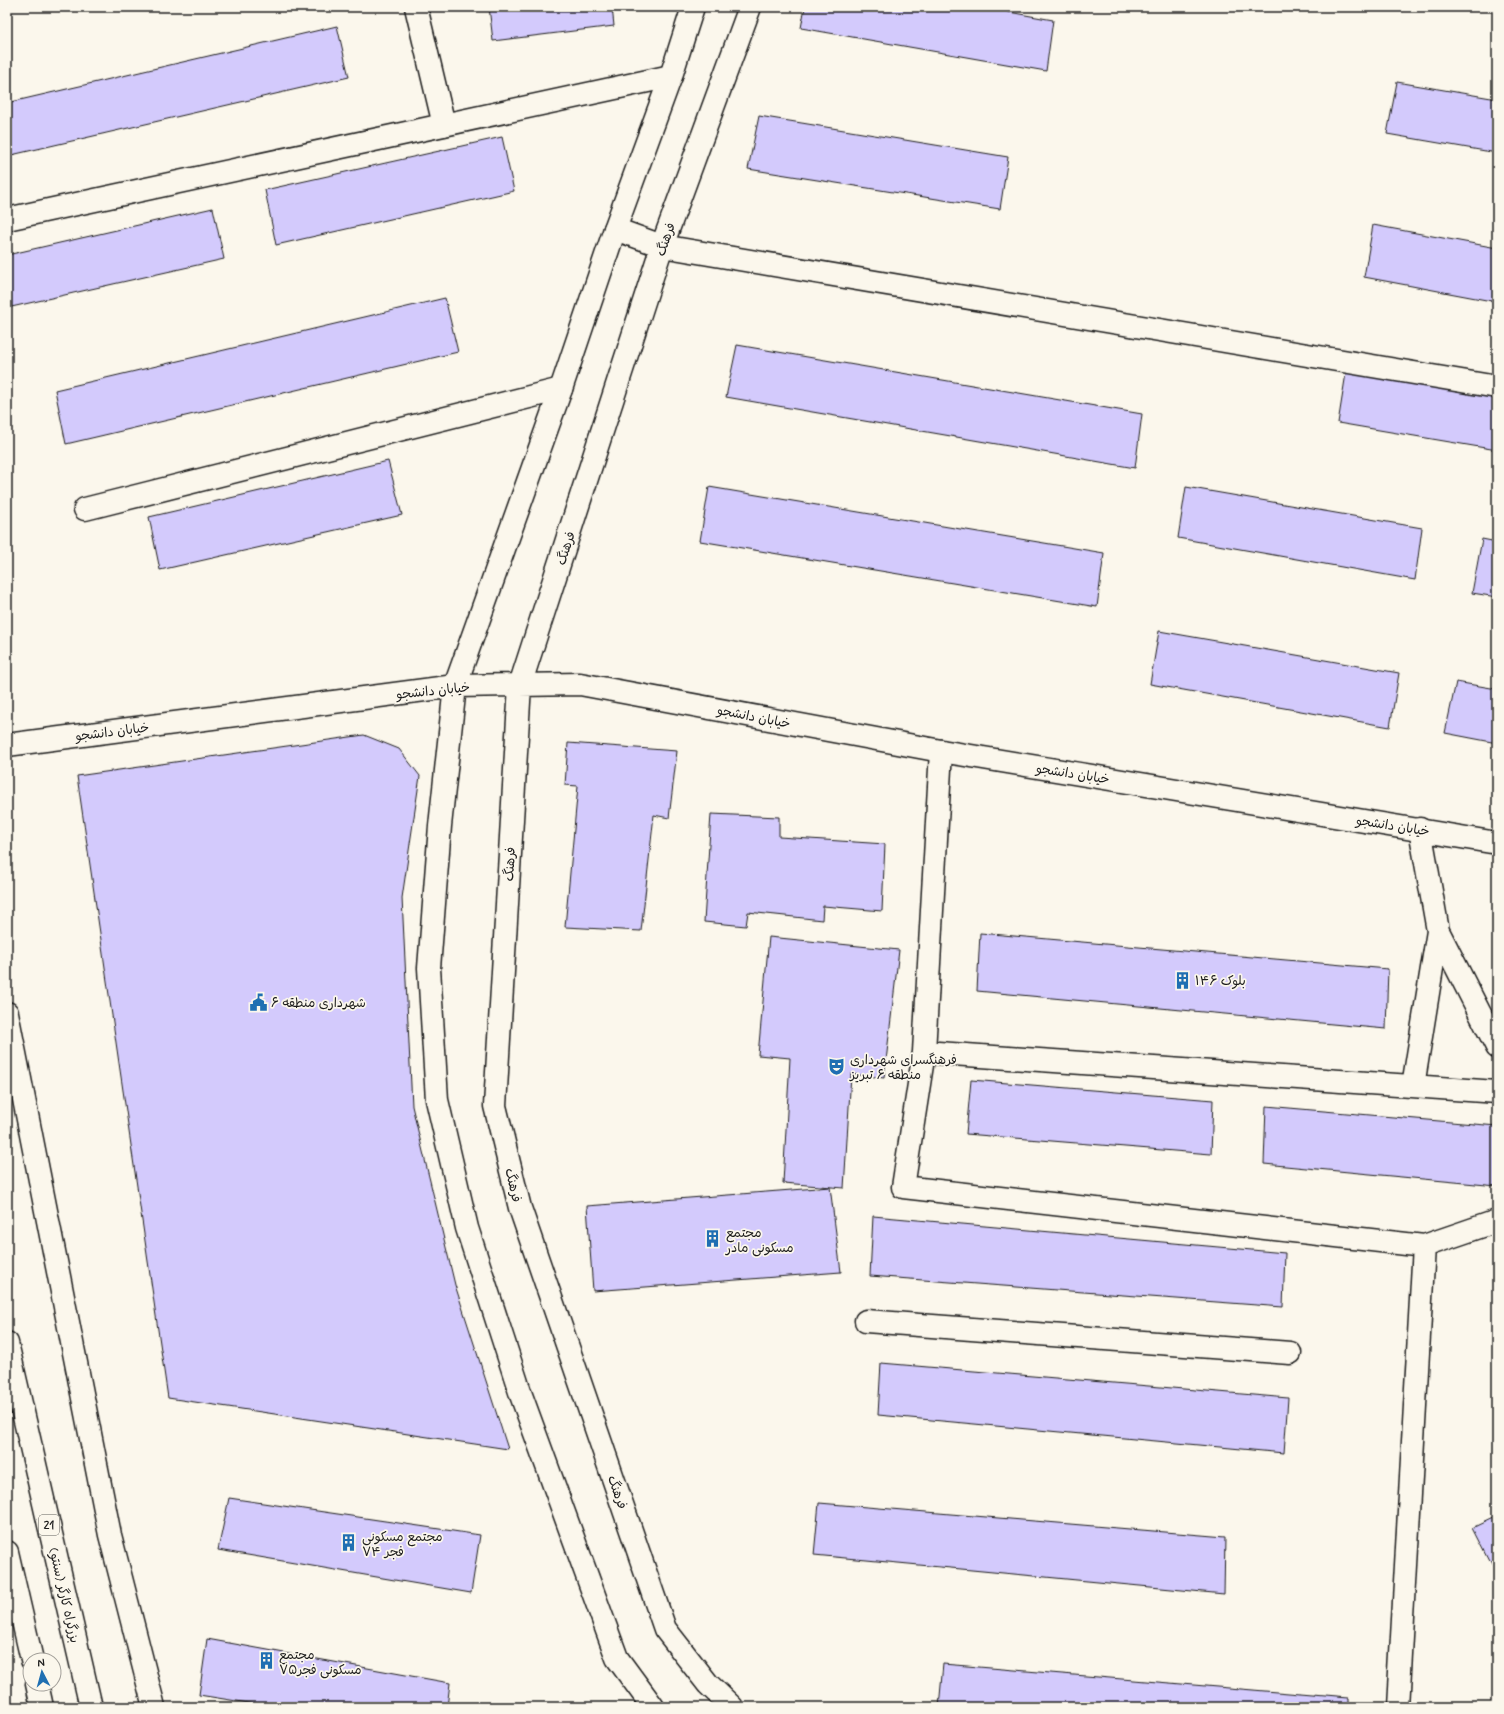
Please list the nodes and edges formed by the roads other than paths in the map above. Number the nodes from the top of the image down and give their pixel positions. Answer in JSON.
{"nodes":[{"id":1,"x":416,"y":7,"type":"edge"},
{"id":2,"x":693,"y":7,"type":"edge"},
{"id":3,"x":750,"y":7,"type":"edge"},
{"id":4,"x":671,"y":76,"type":"junction"},
{"id":5,"x":444,"y":125,"type":"junction"},
{"id":6,"x":7,"y":219,"type":"edge"},
{"id":7,"x":615,"y":229,"type":"junction"},
{"id":8,"x":662,"y":246,"type":"junction"},
{"id":9,"x":1497,"y":388,"type":"edge"},
{"id":10,"x":560,"y":389,"type":"junction"},
{"id":11,"x":85,"y":509,"type":"dead end"},
{"id":12,"x":520,"y":685,"type":"junction"},
{"id":13,"x":455,"y":686,"type":"junction"},
{"id":14,"x":7,"y":745,"type":"edge"},
{"id":15,"x":941,"y":751,"type":"junction"},
{"id":16,"x":1420,"y":829,"type":"junction"},
{"id":17,"x":1497,"y":843,"type":"edge"},
{"id":18,"x":1438,"y":931,"type":"junction"},
{"id":19,"x":7,"y":1013,"type":"edge"},
{"id":20,"x":1497,"y":1047,"type":"edge"},
{"id":21,"x":924,"y":1052,"type":"junction"},
{"id":22,"x":1413,"y":1086,"type":"junction"},
{"id":23,"x":1497,"y":1092,"type":"edge"},
{"id":24,"x":1497,"y":1221,"type":"edge"},
{"id":25,"x":1424,"y":1246,"type":"junction"},
{"id":26,"x":866,"y":1321,"type":"dead end"},
{"id":27,"x":7,"y":1343,"type":"edge"},
{"id":28,"x":1290,"y":1353,"type":"dead end"},
{"id":29,"x":7,"y":1552,"type":"edge"},
{"id":30,"x":30,"y":1652,"type":"edge"},
{"id":31,"x":39,"y":1692,"type":"edge"},
{"id":32,"x":42,"y":1707,"type":"edge"},
{"id":33,"x":91,"y":1707,"type":"edge"},
{"id":34,"x":154,"y":1707,"type":"edge"},
{"id":35,"x":653,"y":1707,"type":"edge"},
{"id":36,"x":732,"y":1707,"type":"edge"},
{"id":37,"x":1398,"y":1707,"type":"edge"}],
"edges":[{"from":1,"to":5,"type":"main road"},
{"from":2,"to":4,"type":"main road"},
{"from":3,"to":8,"type":"main road","name":"فرهنگ"},
{"from":4,"to":5,"type":"main road"},
{"from":4,"to":7,"type":"main road"},
{"from":5,"to":6,"type":"main road"},
{"from":7,"to":8,"type":"main road"},
{"from":7,"to":10,"type":"main road"},
{"from":8,"to":9,"type":"main road"},
{"from":8,"to":12,"type":"main road","name":"فرهنگ"},
{"from":10,"to":11,"type":"main road"},
{"from":10,"to":13,"type":"main road"},
{"from":12,"to":13,"type":"main road","name":"خیابان دانشجو"},
{"from":12,"to":15,"type":"main road","name":"خیابان دانشجو"},
{"from":12,"to":36,"type":"main road","name":"فرهنگ"},
{"from":13,"to":14,"type":"main road","name":"خیابان دانشجو"},
{"from":13,"to":35,"type":"main road"},
{"from":15,"to":16,"type":"main road","name":"خیابان دانشجو"},
{"from":15,"to":21,"type":"main road"},
{"from":16,"to":17,"type":"main road","name":"خیابان دانشجو"},
{"from":16,"to":18,"type":"main road"},
{"from":18,"to":20,"type":"main road"},
{"from":18,"to":22,"type":"main road"},
{"from":19,"to":34,"type":"main road"},
{"from":21,"to":22,"type":"main road"},
{"from":21,"to":25,"type":"main road"},
{"from":22,"to":23,"type":"main road"},
{"from":24,"to":25,"type":"main road"},
{"from":25,"to":37,"type":"main road"},
{"from":26,"to":28,"type":"main road"},
{"from":27,"to":33,"type":"main road","name":"بزرگراه کارگر (سنتو)","number":"21"},
{"from":29,"to":30,"type":"main road"},
{"from":31,"to":32,"type":"main road"}]}
